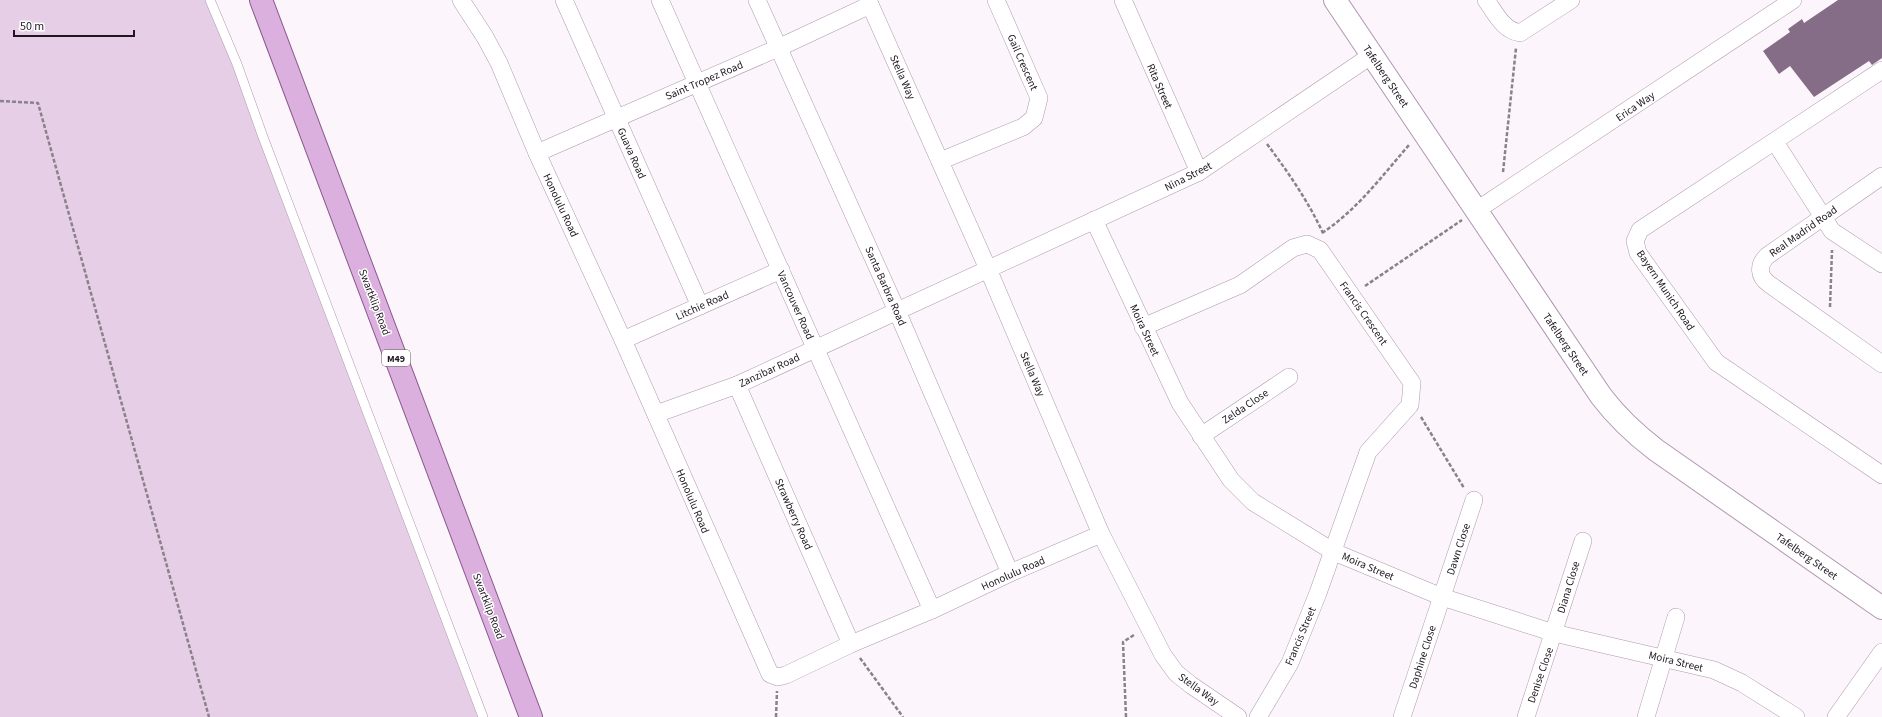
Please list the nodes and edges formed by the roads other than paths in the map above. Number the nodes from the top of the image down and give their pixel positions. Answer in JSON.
{"nodes":[{"id":1,"x":210,"y":0,"type":"edge"},
{"id":2,"x":261,"y":0,"type":"edge"},
{"id":3,"x":461,"y":0,"type":"edge"},
{"id":4,"x":564,"y":0,"type":"edge"},
{"id":5,"x":660,"y":0,"type":"edge"},
{"id":6,"x":757,"y":0,"type":"edge"},
{"id":7,"x":996,"y":0,"type":"edge"},
{"id":8,"x":1122,"y":0,"type":"edge"},
{"id":9,"x":1335,"y":0,"type":"edge"},
{"id":10,"x":1486,"y":0,"type":"edge"},
{"id":11,"x":1571,"y":0,"type":"edge"},
{"id":12,"x":1793,"y":0,"type":"edge"},
{"id":13,"x":869,"y":2,"type":"edge"},
{"id":14,"x":778,"y":48,"type":"junction"},
{"id":15,"x":1372,"y":55,"type":"junction"},
{"id":16,"x":1882,"y":70,"type":"edge"},
{"id":17,"x":697,"y":83,"type":"junction"},
{"id":18,"x":616,"y":118,"type":"junction"},
{"id":19,"x":1775,"y":142,"type":"junction"},
{"id":20,"x":537,"y":152,"type":"junction"},
{"id":21,"x":940,"y":161,"type":"junction"},
{"id":22,"x":1199,"y":172,"type":"junction"},
{"id":23,"x":1882,"y":176,"type":"edge"},
{"id":24,"x":1472,"y":213,"type":"junction"},
{"id":25,"x":1823,"y":217,"type":"junction"},
{"id":26,"x":1094,"y":220,"type":"junction"},
{"id":27,"x":1882,"y":264,"type":"edge"},
{"id":28,"x":988,"y":268,"type":"junction"},
{"id":29,"x":781,"y":270,"type":"junction"},
{"id":30,"x":700,"y":306,"type":"junction"},
{"id":31,"x":897,"y":310,"type":"junction"},
{"id":32,"x":1143,"y":327,"type":"junction"},
{"id":33,"x":623,"y":340,"type":"junction"},
{"id":34,"x":816,"y":348,"type":"junction"},
{"id":35,"x":1882,"y":364,"type":"edge"},
{"id":36,"x":1289,"y":377,"type":"dead end"},
{"id":37,"x":737,"y":385,"type":"junction"},
{"id":38,"x":656,"y":414,"type":"junction"},
{"id":39,"x":1201,"y":436,"type":"junction"},
{"id":40,"x":1882,"y":475,"type":"edge"},
{"id":41,"x":1474,"y":500,"type":"road end"},
{"id":42,"x":1101,"y":534,"type":"junction"},
{"id":43,"x":1583,"y":541,"type":"dead end"},
{"id":44,"x":1334,"y":552,"type":"junction"},
{"id":45,"x":1010,"y":573,"type":"junction"},
{"id":46,"x":1442,"y":597,"type":"junction"},
{"id":47,"x":1882,"y":608,"type":"edge"},
{"id":48,"x":932,"y":610,"type":"junction"},
{"id":49,"x":1676,"y":617,"type":"dead end"},
{"id":50,"x":1554,"y":633,"type":"junction"},
{"id":51,"x":851,"y":644,"type":"junction"},
{"id":52,"x":1882,"y":652,"type":"edge"},
{"id":53,"x":1665,"y":658,"type":"junction"},
{"id":54,"x":483,"y":717,"type":"edge"},
{"id":55,"x":531,"y":717,"type":"edge"},
{"id":56,"x":1238,"y":717,"type":"edge"},
{"id":57,"x":1258,"y":717,"type":"edge"},
{"id":58,"x":1402,"y":717,"type":"edge"},
{"id":59,"x":1526,"y":717,"type":"edge"},
{"id":60,"x":1646,"y":717,"type":"edge"},
{"id":61,"x":1796,"y":717,"type":"edge"},
{"id":62,"x":1836,"y":717,"type":"edge"}],
"edges":[{"from":1,"to":54,"type":"lane"},
{"from":2,"to":55,"type":"main road","name":"Swartklip Road","number":"M49"},
{"from":3,"to":20,"type":"street","name":"Honolulu Road"},
{"from":4,"to":18,"type":"street","name":"Guava Road"},
{"from":5,"to":17,"type":"street","name":"Vancouver Road"},
{"from":6,"to":14,"type":"street","name":"Santa Barbra Road"},
{"from":7,"to":21,"type":"street","name":"Gail Crescent"},
{"from":8,"to":22,"type":"street","name":"Rita Street"},
{"from":9,"to":15,"type":"street","name":"Tafelberg Street"},
{"from":10,"to":11,"type":"street"},
{"from":12,"to":24,"type":"street","name":"Erica Way"},
{"from":13,"to":14,"type":"street","name":"Saint Tropez Road"},
{"from":13,"to":21,"type":"street","name":"Stella Way"},
{"from":14,"to":17,"type":"street","name":"Saint Tropez Road"},
{"from":14,"to":31,"type":"street","name":"Santa Barbra Road"},
{"from":15,"to":22,"type":"street","name":"Nina Street"},
{"from":15,"to":24,"type":"street","name":"Tafelberg Street"},
{"from":16,"to":19,"type":"street","name":"Bayern Munich Road"},
{"from":17,"to":18,"type":"street","name":"Saint Tropez Road"},
{"from":17,"to":29,"type":"street","name":"Vancouver Road"},
{"from":18,"to":20,"type":"street","name":"Saint Tropez Road"},
{"from":18,"to":30,"type":"street","name":"Guava Road"},
{"from":19,"to":25,"type":"street"},
{"from":19,"to":40,"type":"street","name":"Bayern Munich Road"},
{"from":20,"to":33,"type":"street","name":"Honolulu Road"},
{"from":21,"to":28,"type":"street","name":"Stella Way"},
{"from":22,"to":26,"type":"street","name":"Nina Street"},
{"from":23,"to":25,"type":"street","name":"Real Madrid Road"},
{"from":24,"to":47,"type":"street","name":"Tafelberg Street"},
{"from":25,"to":27,"type":"street"},
{"from":25,"to":35,"type":"street","name":"Real Madrid Road"},
{"from":26,"to":28,"type":"street","name":"Nina Street"},
{"from":26,"to":32,"type":"street","name":"Moira Street"},
{"from":28,"to":31,"type":"street","name":"Zanzibar Road"},
{"from":28,"to":42,"type":"street","name":"Stella Way"},
{"from":29,"to":30,"type":"street","name":"Litchie Road"},
{"from":29,"to":34,"type":"street","name":"Vancouver Road"},
{"from":30,"to":33,"type":"street","name":"Litchie Road"},
{"from":31,"to":34,"type":"street","name":"Zanzibar Road"},
{"from":31,"to":45,"type":"street","name":"Santa Barbra Road"},
{"from":32,"to":39,"type":"street","name":"Moira Street"},
{"from":32,"to":44,"type":"street","name":"Francis Crescent"},
{"from":33,"to":38,"type":"street","name":"Honolulu Road"},
{"from":34,"to":37,"type":"street","name":"Zanzibar Road"},
{"from":34,"to":48,"type":"street","name":"Vancouver Road"},
{"from":36,"to":39,"type":"street","name":"Zelda Close"},
{"from":37,"to":38,"type":"street","name":"Zanzibar Road"},
{"from":37,"to":51,"type":"street","name":"Strawberry Road"},
{"from":38,"to":51,"type":"street","name":"Honolulu Road"},
{"from":39,"to":44,"type":"street","name":"Moira Street"},
{"from":41,"to":46,"type":"street","name":"Dawn Close"},
{"from":42,"to":45,"type":"street","name":"Honolulu Road"},
{"from":42,"to":56,"type":"street","name":"Stella Way"},
{"from":43,"to":50,"type":"street","name":"Diana Close"},
{"from":44,"to":46,"type":"street","name":"Moira Street"},
{"from":44,"to":57,"type":"street","name":"Francis Street"},
{"from":45,"to":48,"type":"street","name":"Honolulu Road"},
{"from":46,"to":50,"type":"street","name":"Moira Street"},
{"from":46,"to":58,"type":"street","name":"Daphine Close"},
{"from":48,"to":51,"type":"street","name":"Honolulu Road"},
{"from":49,"to":53,"type":"street"},
{"from":50,"to":53,"type":"street","name":"Moira Street"},
{"from":50,"to":59,"type":"street","name":"Denise Close"},
{"from":52,"to":62,"type":"street"},
{"from":53,"to":60,"type":"street"},
{"from":53,"to":61,"type":"street","name":"Moira Street"}]}
